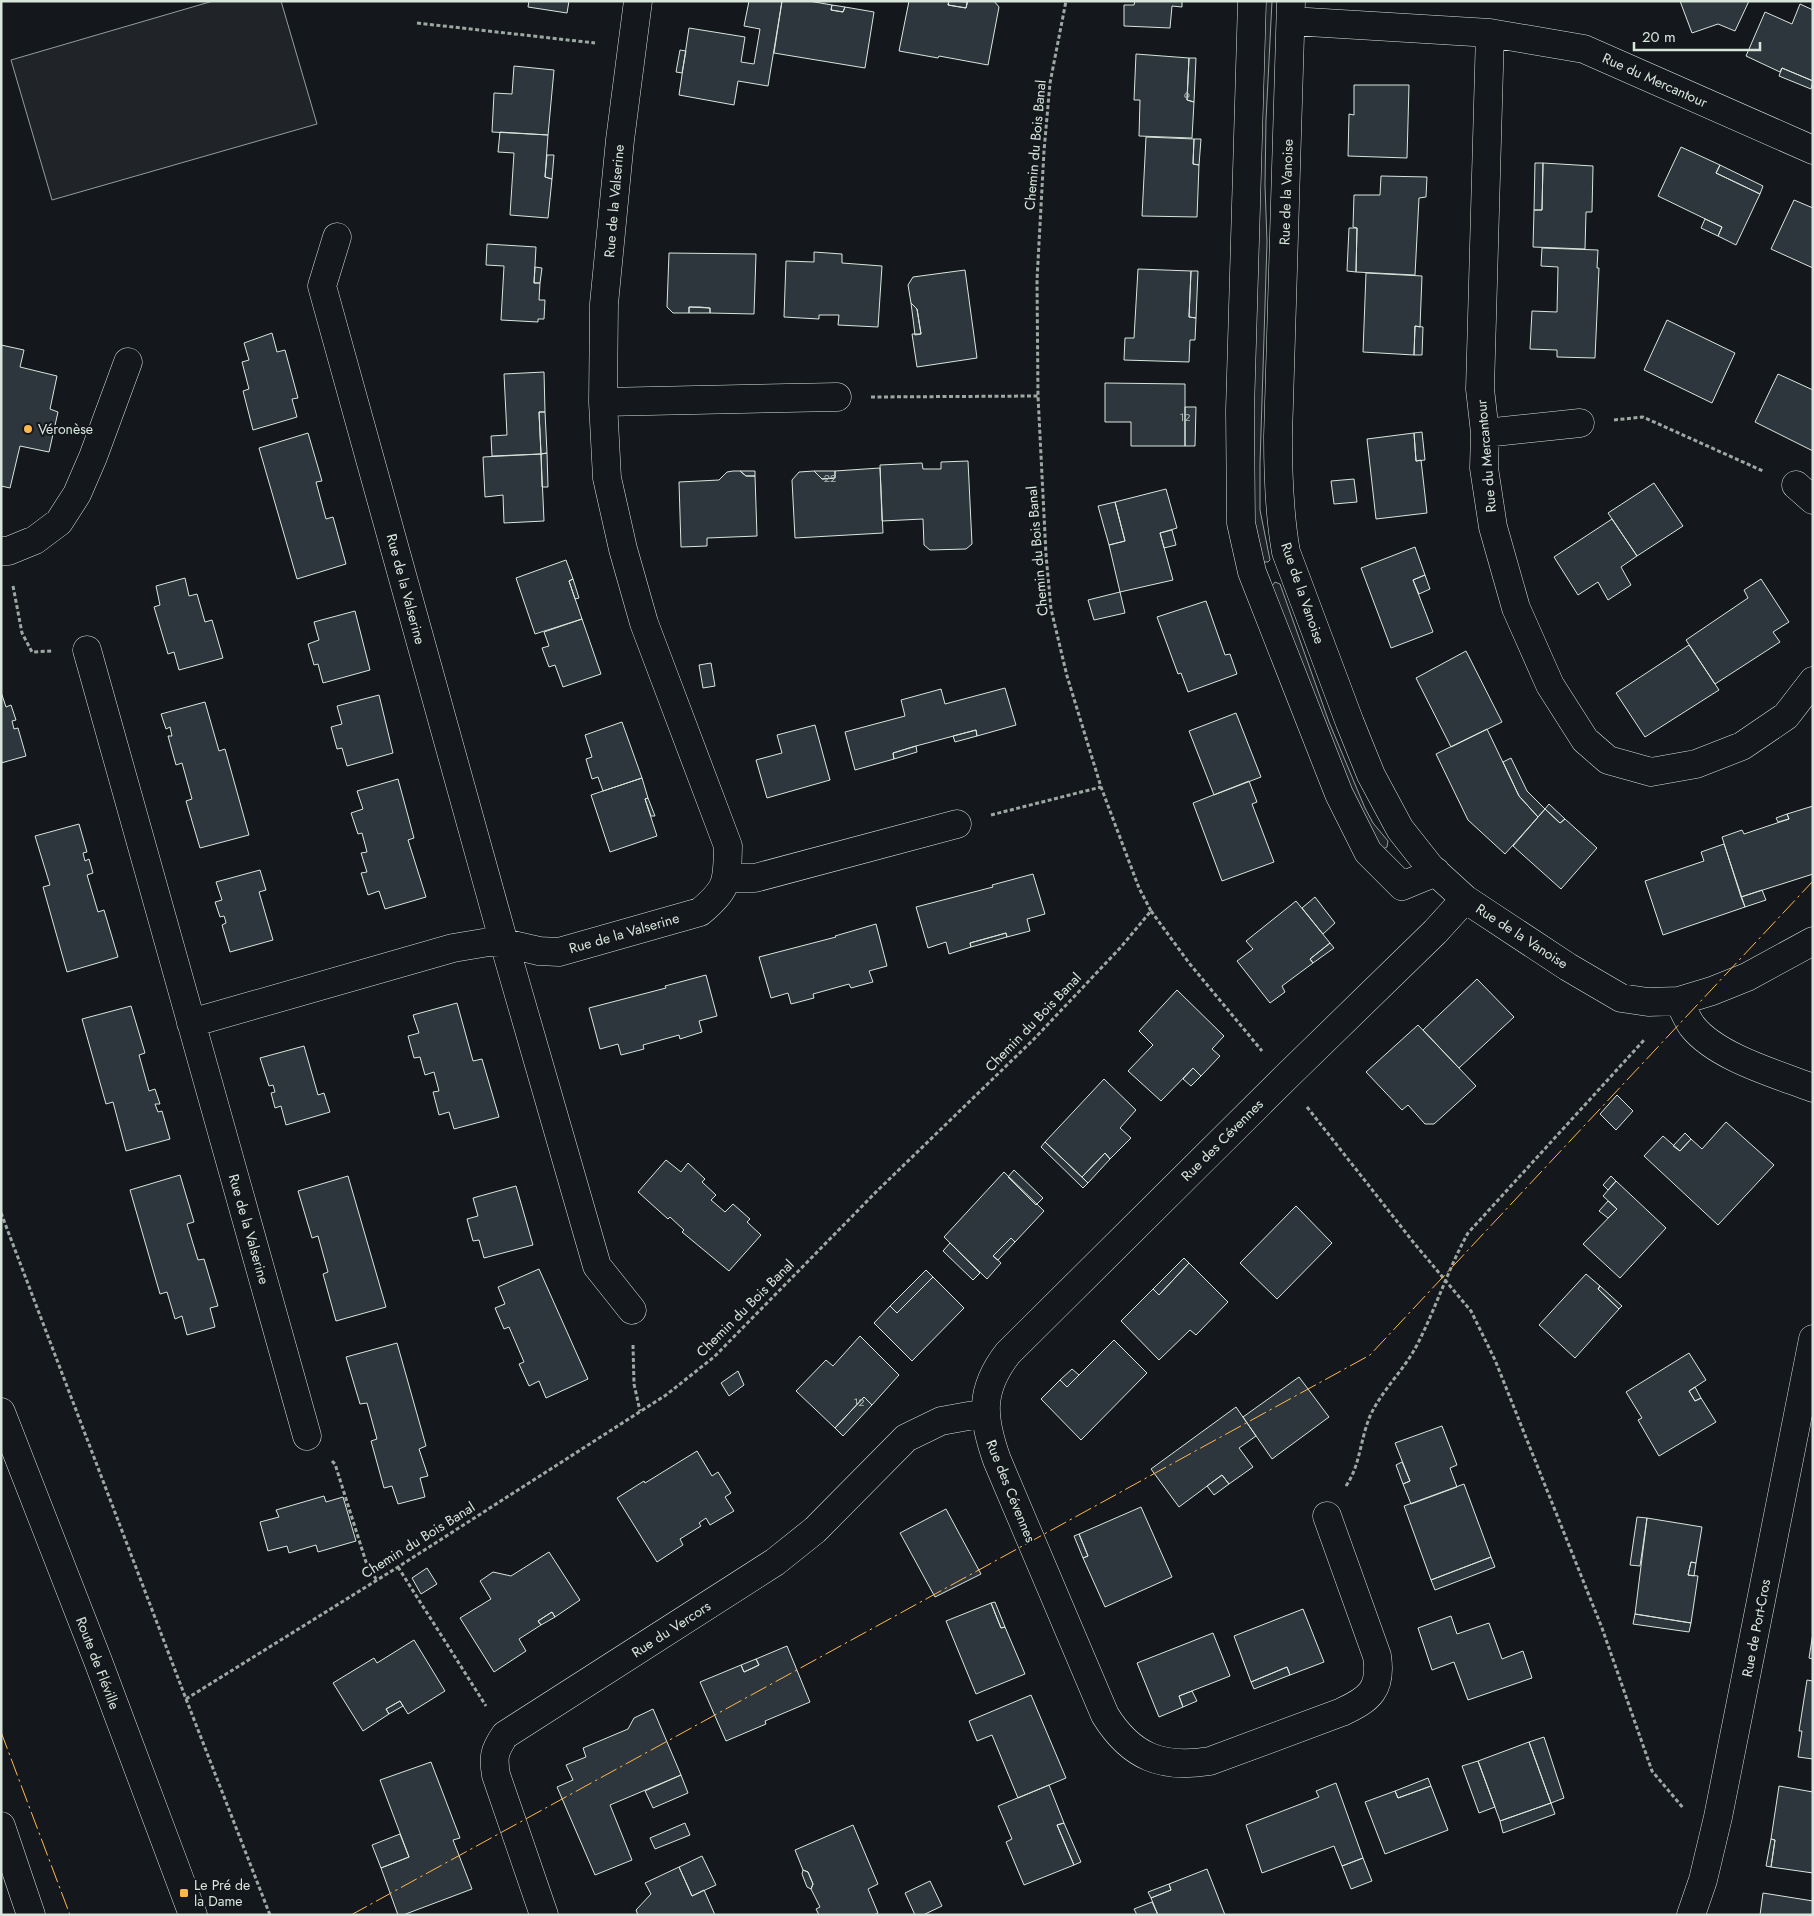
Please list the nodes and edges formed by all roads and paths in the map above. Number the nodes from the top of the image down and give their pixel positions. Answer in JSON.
{"nodes":[{"id":1,"x":638,"y":1,"type":"edge"},
{"id":2,"x":1066,"y":1,"type":"edge"},
{"id":3,"x":1252,"y":1,"type":"edge"},
{"id":4,"x":1291,"y":11,"type":"edge"},
{"id":5,"x":417,"y":23,"type":"dead end"},
{"id":6,"x":1490,"y":33,"type":"junction"},
{"id":7,"x":632,"y":47,"type":"junction"},
{"id":8,"x":1813,"y":150,"type":"edge"},
{"id":9,"x":337,"y":237,"type":"dead end"},
{"id":10,"x":128,"y":362,"type":"dead end"},
{"id":11,"x":1038,"y":396,"type":"junction"},
{"id":12,"x":837,"y":398,"type":"joint"},
{"id":13,"x":603,"y":402,"type":"junction"},
{"id":14,"x":1580,"y":423,"type":"joint"},
{"id":15,"x":1484,"y":433,"type":"junction"},
{"id":16,"x":1804,"y":492,"type":"edge"},
{"id":17,"x":5,"y":551,"type":"edge"},
{"id":18,"x":87,"y":650,"type":"joint"},
{"id":19,"x":1813,"y":681,"type":"edge"},
{"id":20,"x":1102,"y":787,"type":"junction"},
{"id":21,"x":958,"y":824,"type":"joint"},
{"id":22,"x":1436,"y":872,"type":"junction"},
{"id":23,"x":727,"y":878,"type":"junction"},
{"id":24,"x":1465,"y":899,"type":"junction"},
{"id":25,"x":1150,"y":911,"type":"junction"},
{"id":26,"x":1813,"y":941,"type":"edge"},
{"id":27,"x":504,"y":943,"type":"junction"},
{"id":28,"x":1679,"y":1001,"type":"junction"},
{"id":29,"x":191,"y":1023,"type":"junction"},
{"id":30,"x":1284,"y":1078,"type":"junction"},
{"id":31,"x":1813,"y":1088,"type":"edge"},
{"id":32,"x":1,"y":1214,"type":"edge"},
{"id":33,"x":1446,"y":1280,"type":"junction"},
{"id":34,"x":632,"y":1310,"type":"joint"},
{"id":35,"x":1813,"y":1339,"type":"edge"},
{"id":36,"x":640,"y":1411,"type":"junction"},
{"id":37,"x":1,"y":1412,"type":"edge"},
{"id":38,"x":985,"y":1413,"type":"junction"},
{"id":39,"x":307,"y":1436,"type":"joint"},
{"id":40,"x":1327,"y":1516,"type":"joint"},
{"id":41,"x":398,"y":1567,"type":"junction"},
{"id":42,"x":376,"y":1579,"type":"junction"},
{"id":43,"x":186,"y":1699,"type":"junction"},
{"id":44,"x":505,"y":1736,"type":"junction"},
{"id":45,"x":1718,"y":1817,"type":"junction"},
{"id":46,"x":1,"y":1826,"type":"edge"},
{"id":47,"x":31,"y":1915,"type":"edge"},
{"id":48,"x":193,"y":1915,"type":"edge"},
{"id":49,"x":270,"y":1915,"type":"edge"},
{"id":50,"x":544,"y":1915,"type":"edge"},
{"id":51,"x":1691,"y":1915,"type":"edge"}],
"edges":[{"from":1,"to":7,"type":"street","name":"Rue de la Valserine"},
{"from":2,"to":11,"type":"path","name":"Chemin du Bois Banal"},
{"from":3,"to":22,"type":"street"},
{"from":4,"to":6,"type":"street","name":"Rue du Mercantour"},
{"from":4,"to":22,"type":"street","name":"Rue de la Vanoise"},
{"from":5,"to":7,"type":"path"},
{"from":6,"to":8,"type":"street","name":"Rue du Mercantour"},
{"from":6,"to":15,"type":"street","name":"Rue du Mercantour"},
{"from":7,"to":13,"type":"street","name":"Rue de la Valserine"},
{"from":9,"to":27,"type":"street","name":"Rue de la Valserine"},
{"from":10,"to":17,"type":"street"},
{"from":11,"to":12,"type":"path"},
{"from":11,"to":20,"type":"path","name":"Chemin du Bois Banal"},
{"from":12,"to":13,"type":"street"},
{"from":13,"to":23,"type":"street","name":"Rue de la Valserine"},
{"from":14,"to":15,"type":"street"},
{"from":14,"to":16,"type":"path"},
{"from":15,"to":19,"type":"street","name":"Rue du Mercantour"},
{"from":17,"to":18,"type":"path"},
{"from":18,"to":29,"type":"street","name":"Rue de la Valserine"},
{"from":20,"to":21,"type":"path"},
{"from":20,"to":25,"type":"path","name":"Chemin du Bois Banal"},
{"from":21,"to":23,"type":"street"},
{"from":22,"to":24,"type":"street","name":"Rue de la Vanoise"},
{"from":23,"to":27,"type":"street","name":"Rue de la Valserine"},
{"from":24,"to":28,"type":"street","name":"Rue de la Vanoise"},
{"from":24,"to":30,"type":"street","name":"Rue des Cévennes"},
{"from":25,"to":30,"type":"path"},
{"from":25,"to":36,"type":"path","name":"Chemin du Bois Banal"},
{"from":26,"to":28,"type":"street","name":"Rue de la Vanoise"},
{"from":27,"to":29,"type":"street","name":"Rue de la Valserine"},
{"from":27,"to":34,"type":"street","name":"Rue de la Valserine"},
{"from":28,"to":31,"type":"street"},
{"from":28,"to":33,"type":"path"},
{"from":29,"to":39,"type":"street","name":"Rue de la Valserine"},
{"from":30,"to":33,"type":"path"},
{"from":30,"to":38,"type":"street","name":"Rue des Cévennes"},
{"from":32,"to":43,"type":"path"},
{"from":33,"to":40,"type":"path"},
{"from":33,"to":45,"type":"path"},
{"from":34,"to":36,"type":"path"},
{"from":35,"to":45,"type":"street","name":"Rue de Port-Cros"},
{"from":36,"to":41,"type":"path","name":"Chemin du Bois Banal"},
{"from":37,"to":48,"type":"street","name":"Route de Fléville"},
{"from":38,"to":40,"type":"street","name":"Rue des Cévennes"},
{"from":38,"to":44,"type":"street","name":"Rue du Vercors"},
{"from":39,"to":42,"type":"path"},
{"from":41,"to":42,"type":"path","name":"Chemin du Bois Banal"},
{"from":41,"to":44,"type":"path"},
{"from":42,"to":43,"type":"path","name":"Chemin du Bois Banal"},
{"from":43,"to":49,"type":"path"},
{"from":44,"to":50,"type":"street","name":"Rue du Vercors"},
{"from":45,"to":51,"type":"street","name":"Rue de Port-Cros"},
{"from":46,"to":47,"type":"street"}]}
